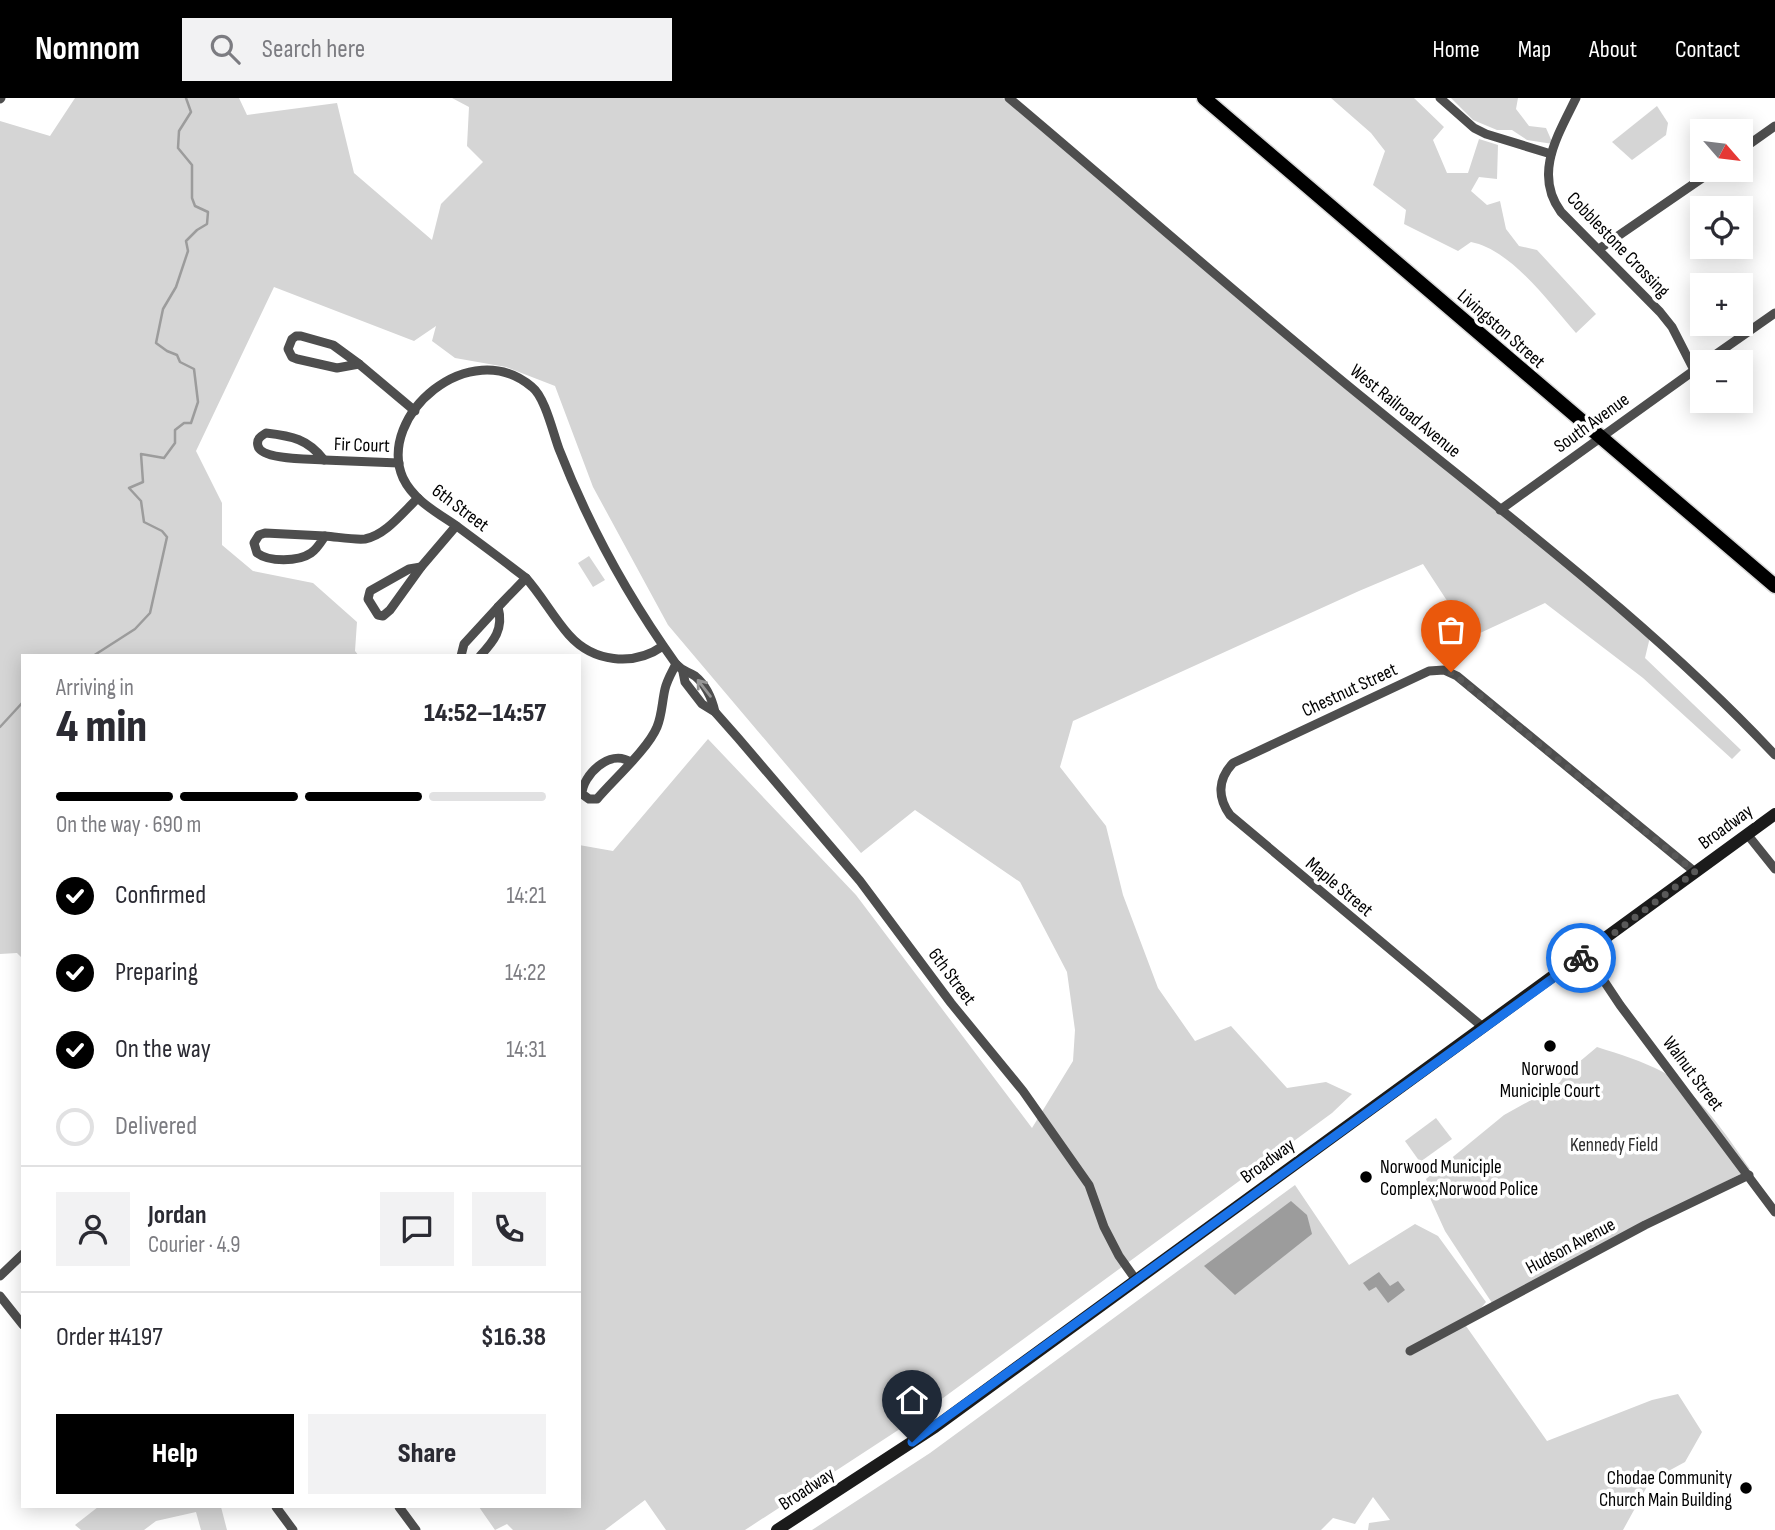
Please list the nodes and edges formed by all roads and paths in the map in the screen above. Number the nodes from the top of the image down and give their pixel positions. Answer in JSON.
{"nodes":[{"id":1,"x":1009,"y":98,"type":"edge"},
{"id":2,"x":1203,"y":98,"type":"edge"},
{"id":3,"x":1440,"y":98,"type":"edge"},
{"id":4,"x":1576,"y":98,"type":"edge"},
{"id":5,"x":1775,"y":126,"type":"edge"},
{"id":6,"x":1754,"y":141,"type":"edge"},
{"id":7,"x":1551,"y":154,"type":"junction"},
{"id":8,"x":1697,"y":182,"type":"edge"},
{"id":9,"x":1599,"y":250,"type":"junction"},
{"id":10,"x":1775,"y":313,"type":"edge"},
{"id":11,"x":1722,"y":350,"type":"edge"},
{"id":12,"x":1690,"y":362,"type":"edge"},
{"id":13,"x":359,"y":364,"type":"junction"},
{"id":14,"x":1690,"y":373,"type":"edge"},
{"id":15,"x":415,"y":411,"type":"junction"},
{"id":16,"x":1600,"y":438,"type":"junction"},
{"id":17,"x":324,"y":460,"type":"junction"},
{"id":18,"x":399,"y":463,"type":"junction"},
{"id":19,"x":418,"y":498,"type":"junction"},
{"id":20,"x":1500,"y":510,"type":"junction"},
{"id":21,"x":456,"y":526,"type":"junction"},
{"id":22,"x":325,"y":536,"type":"junction"},
{"id":23,"x":421,"y":567,"type":"junction"},
{"id":24,"x":526,"y":579,"type":"junction"},
{"id":25,"x":1775,"y":586,"type":"edge"},
{"id":26,"x":499,"y":607,"type":"junction"},
{"id":27,"x":663,"y":646,"type":"junction"},
{"id":28,"x":582,"y":652,"type":"edge"},
{"id":29,"x":461,"y":654,"type":"edge"},
{"id":30,"x":482,"y":654,"type":"edge"},
{"id":31,"x":676,"y":664,"type":"junction"},
{"id":32,"x":1775,"y":755,"type":"edge"},
{"id":33,"x":1245,"y":756,"type":"joint"},
{"id":34,"x":630,"y":762,"type":"junction"},
{"id":35,"x":1775,"y":814,"type":"edge"},
{"id":36,"x":1746,"y":834,"type":"junction"},
{"id":37,"x":1775,"y":869,"type":"edge"},
{"id":38,"x":1695,"y":872,"type":"junction"},
{"id":39,"x":1586,"y":954,"type":"junction"},
{"id":40,"x":1484,"y":1028,"type":"junction"},
{"id":41,"x":1749,"y":1175,"type":"junction"},
{"id":42,"x":1775,"y":1212,"type":"edge"},
{"id":43,"x":21,"y":1256,"type":"edge"},
{"id":44,"x":0,"y":1276,"type":"edge"},
{"id":45,"x":1136,"y":1280,"type":"junction"},
{"id":46,"x":0,"y":1296,"type":"edge"},
{"id":47,"x":21,"y":1322,"type":"edge"},
{"id":48,"x":1410,"y":1351,"type":"dead end"},
{"id":49,"x":277,"y":1508,"type":"edge"},
{"id":50,"x":400,"y":1508,"type":"edge"},
{"id":51,"x":293,"y":1530,"type":"edge"},
{"id":52,"x":416,"y":1530,"type":"edge"},
{"id":53,"x":777,"y":1530,"type":"edge"}],
"edges":[{"from":1,"to":20,"type":"street","name":"West Railroad Avenue"},
{"from":2,"to":16,"type":"main road","name":"Livingston Street"},
{"from":3,"to":7,"type":"street"},
{"from":4,"to":7,"type":"street","name":"Cobblestone Crossing"},
{"from":5,"to":6,"type":"street"},
{"from":7,"to":9,"type":"street","name":"Cobblestone Crossing"},
{"from":8,"to":9,"type":"street"},
{"from":9,"to":12,"type":"street","name":"Cobblestone Crossing"},
{"from":10,"to":11,"type":"street","name":"South Avenue"},
{"from":13,"to":13,"type":"street"},
{"from":13,"to":15,"type":"street"},
{"from":14,"to":16,"type":"street","name":"South Avenue"},
{"from":15,"to":18,"type":"street","name":"6th Street"},
{"from":15,"to":27,"type":"street","name":"6th Street"},
{"from":16,"to":20,"type":"street","name":"South Avenue"},
{"from":16,"to":25,"type":"main road","name":"Livingston Street"},
{"from":17,"to":17,"type":"street","name":"Fir Court"},
{"from":17,"to":18,"type":"street","name":"Fir Court"},
{"from":18,"to":19,"type":"street","name":"6th Street"},
{"from":19,"to":21,"type":"street","name":"6th Street"},
{"from":19,"to":22,"type":"street"},
{"from":20,"to":32,"type":"street","name":"West Railroad Avenue"},
{"from":21,"to":23,"type":"street"},
{"from":21,"to":24,"type":"street","name":"6th Street"},
{"from":22,"to":22,"type":"street"},
{"from":23,"to":23,"type":"street"},
{"from":24,"to":26,"type":"street"},
{"from":24,"to":28,"type":"street","name":"6th Street"},
{"from":26,"to":29,"type":"street"},
{"from":26,"to":30,"type":"street"},
{"from":27,"to":28,"type":"street","name":"6th Street"},
{"from":27,"to":31,"type":"street","name":"6th Street"},
{"from":31,"to":34,"type":"street"},
{"from":31,"to":45,"type":"street","name":"6th Street"},
{"from":33,"to":38,"type":"street","name":"Chestnut Street"},
{"from":33,"to":40,"type":"street","name":"Maple Street"},
{"from":34,"to":34,"type":"street"},
{"from":35,"to":36,"type":"street","name":"Broadway"},
{"from":36,"to":37,"type":"street"},
{"from":36,"to":38,"type":"street","name":"Broadway"},
{"from":38,"to":39,"type":"street","name":"Broadway"},
{"from":39,"to":40,"type":"street","name":"Broadway"},
{"from":39,"to":41,"type":"street","name":"Walnut Street"},
{"from":40,"to":45,"type":"street","name":"Broadway"},
{"from":41,"to":42,"type":"street","name":"Walnut Street"},
{"from":41,"to":48,"type":"street","name":"Hudson Avenue"},
{"from":43,"to":44,"type":"street"},
{"from":45,"to":53,"type":"street","name":"Broadway"},
{"from":46,"to":47,"type":"street"},
{"from":49,"to":51,"type":"street"},
{"from":50,"to":52,"type":"street"}]}
